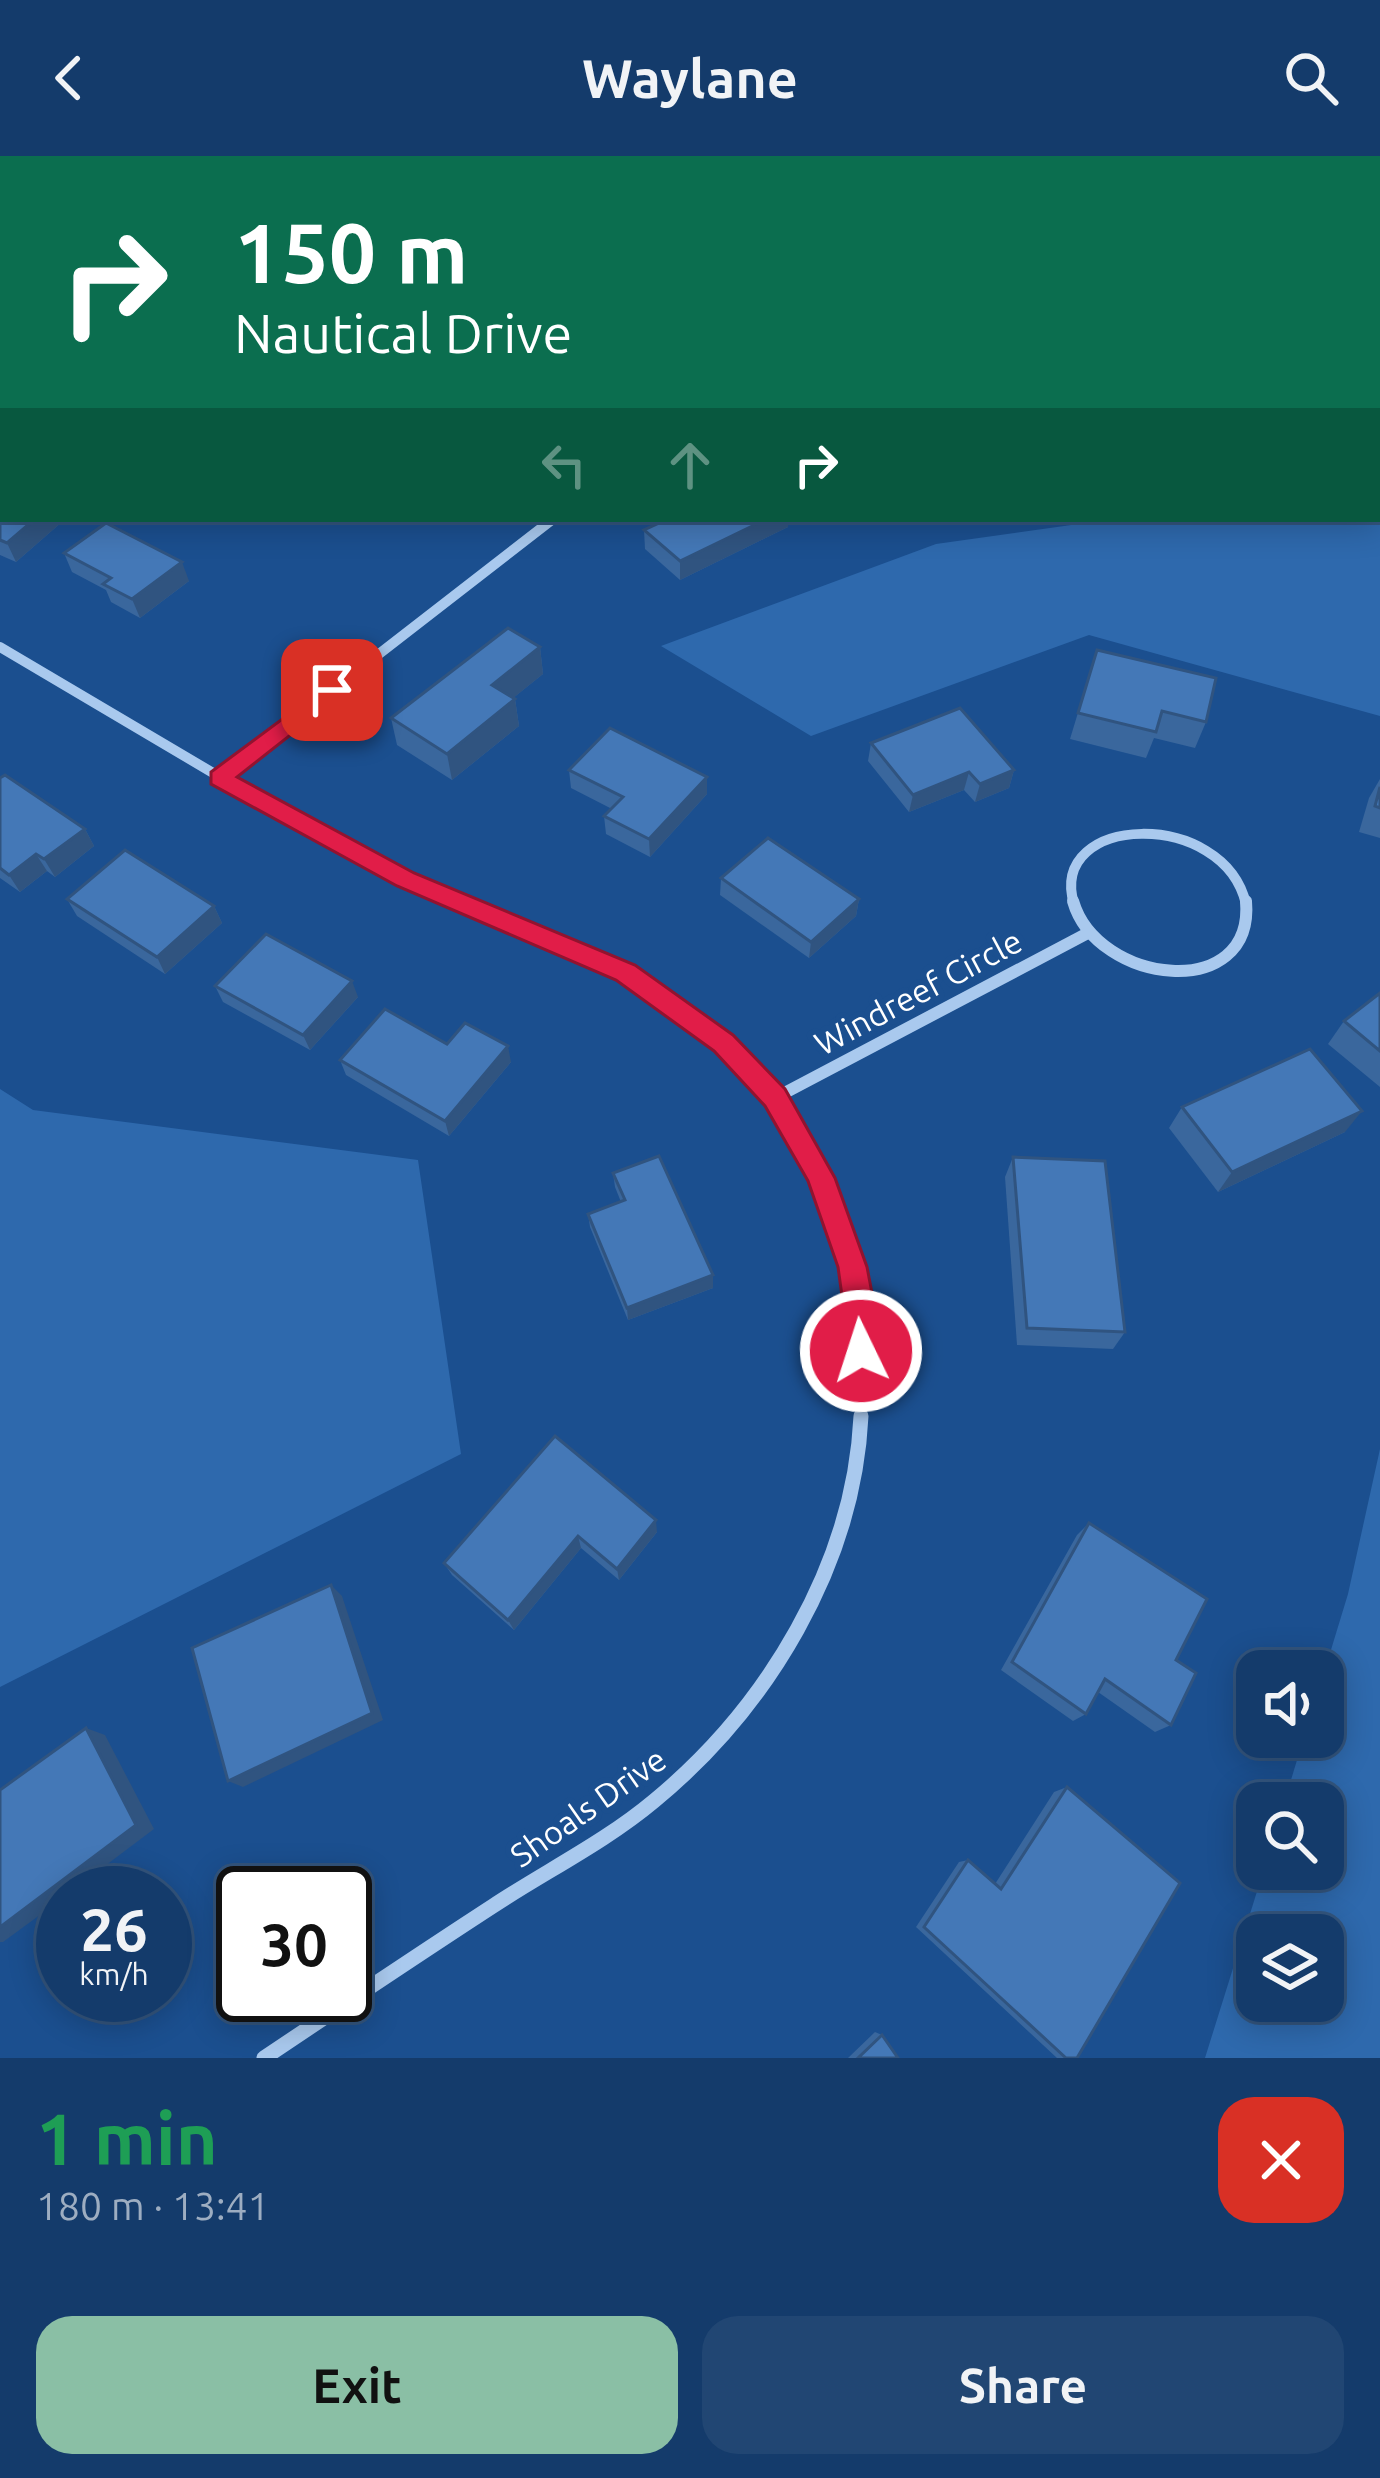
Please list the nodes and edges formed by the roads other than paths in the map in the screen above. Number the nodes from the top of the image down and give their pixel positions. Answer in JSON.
{"nodes":[{"id":1,"x":549,"y":522,"type":"edge"},
{"id":2,"x":0,"y":647,"type":"edge"},
{"id":3,"x":220,"y":778,"type":"junction"},
{"id":4,"x":1086,"y":934,"type":"junction"},
{"id":5,"x":775,"y":1098,"type":"junction"},
{"id":6,"x":264,"y":2058,"type":"edge"}],
"edges":[{"from":1,"to":3,"type":"street"},
{"from":2,"to":3,"type":"street","name":"Shoals Drive"},
{"from":3,"to":5,"type":"street","name":"Shoals Drive"},
{"from":4,"to":4,"type":"street"},
{"from":4,"to":5,"type":"street","name":"Windreef Circle"},
{"from":5,"to":6,"type":"street","name":"Shoals Drive"}]}
